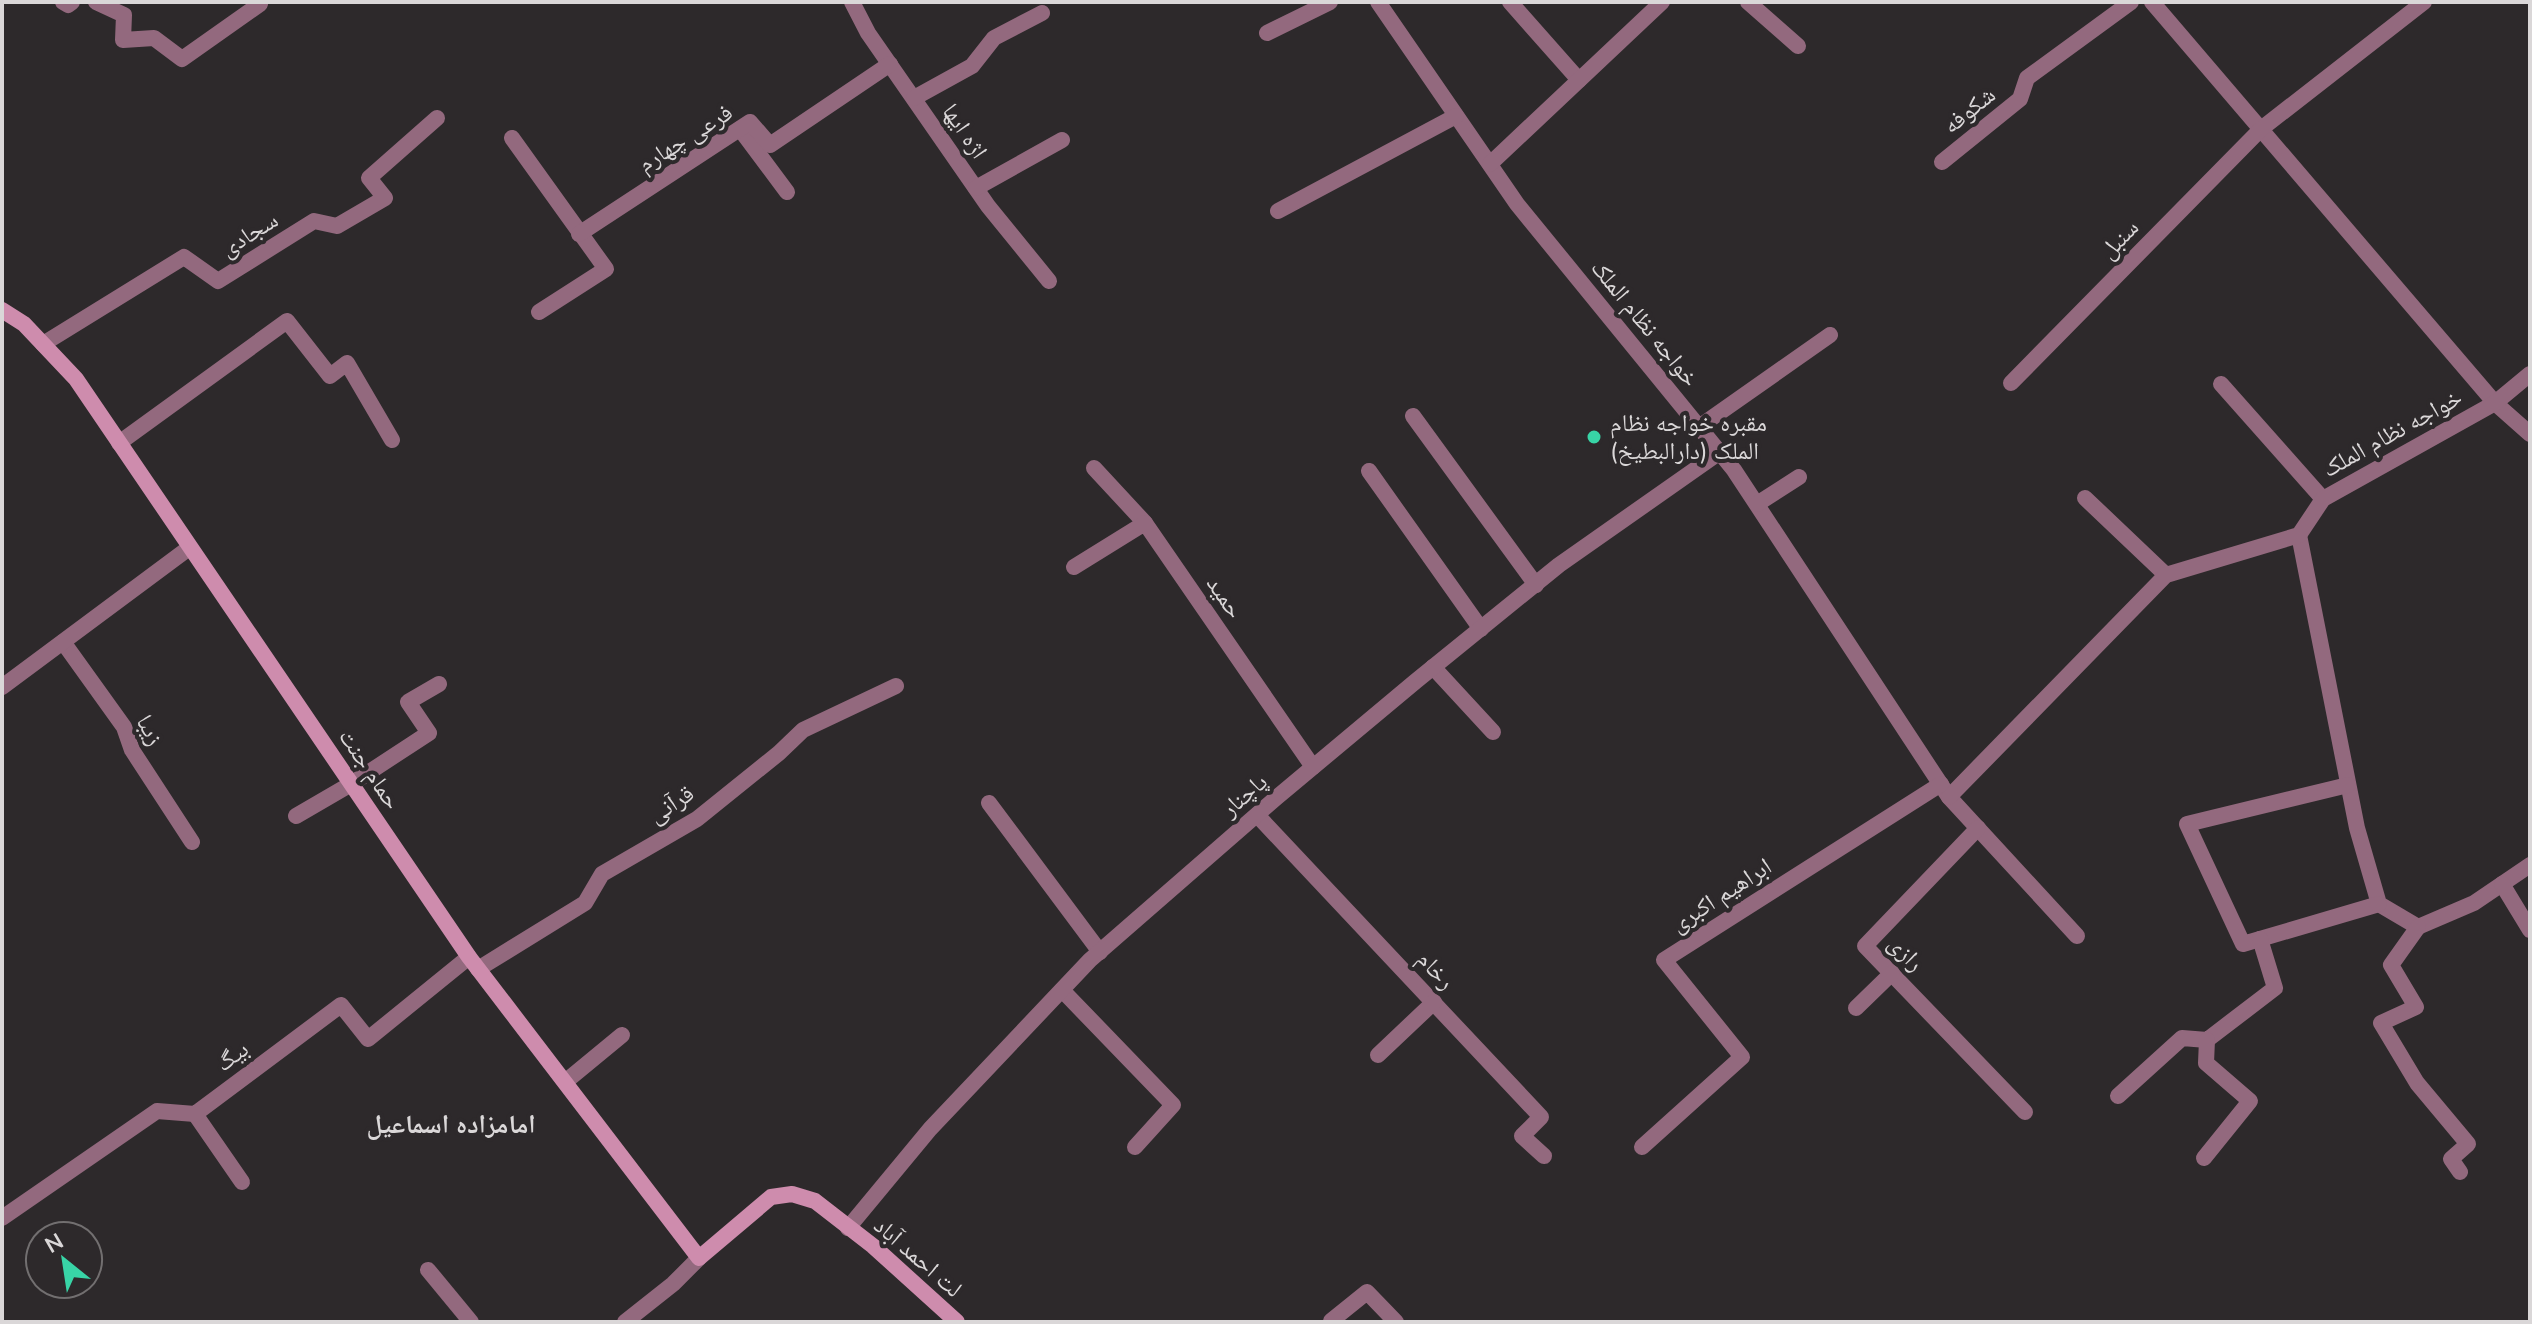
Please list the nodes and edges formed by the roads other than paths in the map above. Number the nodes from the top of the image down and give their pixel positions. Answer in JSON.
{"nodes":[{"id":1,"x":63,"y":2,"type":"edge"},
{"id":2,"x":72,"y":2,"type":"edge"},
{"id":3,"x":96,"y":2,"type":"edge"},
{"id":4,"x":1330,"y":2,"type":"edge"},
{"id":5,"x":1378,"y":2,"type":"edge"},
{"id":6,"x":1510,"y":2,"type":"edge"},
{"id":7,"x":1662,"y":2,"type":"edge"},
{"id":8,"x":1748,"y":2,"type":"edge"},
{"id":9,"x":2131,"y":2,"type":"edge"},
{"id":10,"x":2152,"y":2,"type":"edge"},
{"id":11,"x":2424,"y":2,"type":"edge"},
{"id":12,"x":855,"y":3,"type":"edge"},
{"id":13,"x":260,"y":4,"type":"dead end"},
{"id":14,"x":1042,"y":13,"type":"dead end"},
{"id":15,"x":1267,"y":33,"type":"dead end"},
{"id":16,"x":1798,"y":46,"type":"dead end"},
{"id":17,"x":890,"y":64,"type":"junction"},
{"id":18,"x":1579,"y":80,"type":"junction"},
{"id":19,"x":914,"y":98,"type":"junction"},
{"id":20,"x":1456,"y":116,"type":"junction"},
{"id":21,"x":437,"y":118,"type":"dead end"},
{"id":22,"x":740,"y":129,"type":"junction"},
{"id":23,"x":2261,"y":129,"type":"junction"},
{"id":24,"x":512,"y":138,"type":"dead end"},
{"id":25,"x":1062,"y":140,"type":"dead end"},
{"id":26,"x":1942,"y":162,"type":"dead end"},
{"id":27,"x":1490,"y":164,"type":"junction"},
{"id":28,"x":976,"y":188,"type":"junction"},
{"id":29,"x":787,"y":192,"type":"dead end"},
{"id":30,"x":1278,"y":211,"type":"dead end"},
{"id":31,"x":579,"y":234,"type":"junction"},
{"id":32,"x":1049,"y":281,"type":"dead end"},
{"id":33,"x":2,"y":310,"type":"edge"},
{"id":34,"x":539,"y":312,"type":"dead end"},
{"id":35,"x":1830,"y":335,"type":"dead end"},
{"id":36,"x":43,"y":344,"type":"junction"},
{"id":37,"x":2530,"y":374,"type":"edge"},
{"id":38,"x":2011,"y":383,"type":"dead end"},
{"id":39,"x":2221,"y":384,"type":"dead end"},
{"id":40,"x":2495,"y":403,"type":"junction"},
{"id":41,"x":1413,"y":416,"type":"dead end"},
{"id":42,"x":1699,"y":427,"type":"junction"},
{"id":43,"x":2530,"y":434,"type":"edge"},
{"id":44,"x":392,"y":440,"type":"dead end"},
{"id":45,"x":119,"y":443,"type":"junction"},
{"id":46,"x":1720,"y":452,"type":"junction"},
{"id":47,"x":1094,"y":468,"type":"dead end"},
{"id":48,"x":1369,"y":471,"type":"dead end"},
{"id":49,"x":1799,"y":477,"type":"dead end"},
{"id":50,"x":2085,"y":498,"type":"dead end"},
{"id":51,"x":2323,"y":499,"type":"junction"},
{"id":52,"x":1757,"y":504,"type":"junction"},
{"id":53,"x":1145,"y":523,"type":"junction"},
{"id":54,"x":2299,"y":535,"type":"junction"},
{"id":55,"x":189,"y":548,"type":"junction"},
{"id":56,"x":1074,"y":567,"type":"dead end"},
{"id":57,"x":2166,"y":575,"type":"junction"},
{"id":58,"x":1536,"y":585,"type":"junction"},
{"id":59,"x":1481,"y":629,"type":"junction"},
{"id":60,"x":63,"y":642,"type":"junction"},
{"id":61,"x":1433,"y":667,"type":"junction"},
{"id":62,"x":439,"y":684,"type":"dead end"},
{"id":63,"x":896,"y":686,"type":"dead end"},
{"id":64,"x":2,"y":687,"type":"edge"},
{"id":65,"x":1493,"y":732,"type":"dead end"},
{"id":66,"x":1313,"y":767,"type":"junction"},
{"id":67,"x":351,"y":784,"type":"junction"},
{"id":68,"x":2348,"y":785,"type":"junction"},
{"id":69,"x":1945,"y":790,"type":"junction"},
{"id":70,"x":989,"y":803,"type":"dead end"},
{"id":71,"x":1257,"y":815,"type":"junction"},
{"id":72,"x":296,"y":816,"type":"dead end"},
{"id":73,"x":1978,"y":828,"type":"junction"},
{"id":74,"x":192,"y":842,"type":"dead end"},
{"id":75,"x":2530,"y":865,"type":"edge"},
{"id":76,"x":2502,"y":884,"type":"junction"},
{"id":77,"x":2379,"y":904,"type":"junction"},
{"id":78,"x":2418,"y":927,"type":"junction"},
{"id":79,"x":2530,"y":930,"type":"edge"},
{"id":80,"x":2077,"y":936,"type":"dead end"},
{"id":81,"x":2260,"y":939,"type":"junction"},
{"id":82,"x":1100,"y":952,"type":"junction"},
{"id":83,"x":474,"y":963,"type":"junction"},
{"id":84,"x":1892,"y":973,"type":"junction"},
{"id":85,"x":1062,"y":990,"type":"junction"},
{"id":86,"x":1434,"y":1002,"type":"junction"},
{"id":87,"x":1856,"y":1008,"type":"dead end"},
{"id":88,"x":622,"y":1035,"type":"dead end"},
{"id":89,"x":2207,"y":1040,"type":"junction"},
{"id":90,"x":1378,"y":1055,"type":"dead end"},
{"id":91,"x":565,"y":1082,"type":"junction"},
{"id":92,"x":2118,"y":1096,"type":"dead end"},
{"id":93,"x":2025,"y":1112,"type":"dead end"},
{"id":94,"x":195,"y":1114,"type":"junction"},
{"id":95,"x":1135,"y":1147,"type":"dead end"},
{"id":96,"x":1642,"y":1147,"type":"dead end"},
{"id":97,"x":1544,"y":1156,"type":"dead end"},
{"id":98,"x":2204,"y":1158,"type":"dead end"},
{"id":99,"x":2460,"y":1172,"type":"dead end"},
{"id":100,"x":242,"y":1182,"type":"dead end"},
{"id":101,"x":2,"y":1218,"type":"edge"},
{"id":102,"x":848,"y":1228,"type":"junction"},
{"id":103,"x":699,"y":1258,"type":"junction"},
{"id":104,"x":428,"y":1270,"type":"dead end"},
{"id":105,"x":1331,"y":1321,"type":"edge"},
{"id":106,"x":471,"y":1322,"type":"edge"},
{"id":107,"x":625,"y":1322,"type":"edge"},
{"id":108,"x":957,"y":1322,"type":"edge"},
{"id":109,"x":1396,"y":1322,"type":"edge"}],
"edges":[{"from":1,"to":2,"type":"street"},
{"from":3,"to":13,"type":"street"},
{"from":4,"to":15,"type":"street"},
{"from":5,"to":20,"type":"street","name":"خواجه نظام الملک"},
{"from":6,"to":18,"type":"street"},
{"from":7,"to":18,"type":"street"},
{"from":8,"to":16,"type":"street"},
{"from":9,"to":26,"type":"street","name":"شکوفه"},
{"from":10,"to":23,"type":"street","name":"خواجه نظام الملک"},
{"from":11,"to":23,"type":"street","name":"سنبل"},
{"from":12,"to":17,"type":"street","name":"اژه ایها"},
{"from":14,"to":19,"type":"street"},
{"from":17,"to":19,"type":"street","name":"اژه ایها"},
{"from":17,"to":22,"type":"street","name":"فرعی چهارم"},
{"from":18,"to":27,"type":"street"},
{"from":19,"to":28,"type":"street","name":"اژه ایها"},
{"from":20,"to":27,"type":"street","name":"خواجه نظام الملک"},
{"from":20,"to":30,"type":"street"},
{"from":21,"to":36,"type":"street","name":"سجادی"},
{"from":22,"to":29,"type":"street"},
{"from":22,"to":31,"type":"street","name":"فرعی چهارم"},
{"from":23,"to":38,"type":"street","name":"سنبل"},
{"from":23,"to":40,"type":"street","name":"خواجه نظام الملک"},
{"from":24,"to":31,"type":"street"},
{"from":25,"to":28,"type":"street"},
{"from":27,"to":42,"type":"street","name":"خواجه نظام الملک"},
{"from":28,"to":32,"type":"street","name":"اژه ایها"},
{"from":31,"to":34,"type":"street"},
{"from":33,"to":36,"type":"street","name":"حمام جنت"},
{"from":35,"to":42,"type":"street"},
{"from":36,"to":45,"type":"street","name":"حمام جنت"},
{"from":37,"to":40,"type":"street"},
{"from":39,"to":51,"type":"street"},
{"from":40,"to":43,"type":"street","name":"خواجه نظام الملک"},
{"from":40,"to":51,"type":"street","name":"خواجه نظام الملک"},
{"from":41,"to":58,"type":"street"},
{"from":42,"to":46,"type":"street","name":"خواجه نظام الملک"},
{"from":44,"to":45,"type":"street"},
{"from":45,"to":55,"type":"street","name":"حمام جنت"},
{"from":46,"to":52,"type":"street","name":"خواجه نظام الملک"},
{"from":46,"to":58,"type":"street","name":"پاچنار"},
{"from":47,"to":53,"type":"street","name":"حمید"},
{"from":48,"to":59,"type":"street"},
{"from":49,"to":52,"type":"street"},
{"from":50,"to":57,"type":"street"},
{"from":51,"to":54,"type":"street","name":"خواجه نظام الملک"},
{"from":52,"to":69,"type":"street","name":"خواجه نظام الملک"},
{"from":53,"to":56,"type":"street"},
{"from":53,"to":66,"type":"street","name":"حمید"},
{"from":54,"to":57,"type":"street"},
{"from":54,"to":68,"type":"street"},
{"from":55,"to":60,"type":"street"},
{"from":55,"to":67,"type":"street","name":"حمام جنت"},
{"from":57,"to":69,"type":"street"},
{"from":58,"to":59,"type":"street","name":"پاچنار"},
{"from":59,"to":61,"type":"street","name":"پاچنار"},
{"from":60,"to":64,"type":"street"},
{"from":60,"to":74,"type":"street","name":"زیبا"},
{"from":61,"to":65,"type":"street"},
{"from":61,"to":66,"type":"street","name":"پاچنار"},
{"from":62,"to":67,"type":"street"},
{"from":63,"to":83,"type":"street","name":"قرآنی"},
{"from":66,"to":71,"type":"street","name":"پاچنار"},
{"from":67,"to":72,"type":"street"},
{"from":67,"to":83,"type":"street","name":"حمام جنت"},
{"from":68,"to":77,"type":"street"},
{"from":68,"to":81,"type":"street"},
{"from":69,"to":73,"type":"street","name":"خواجه نظام الملک"},
{"from":69,"to":96,"type":"street","name":"ابراهیم اکبری"},
{"from":70,"to":82,"type":"street"},
{"from":71,"to":82,"type":"street","name":"پاچنار"},
{"from":71,"to":86,"type":"street","name":"رخام"},
{"from":73,"to":80,"type":"street","name":"خواجه نظام الملک"},
{"from":73,"to":84,"type":"street","name":"رازی"},
{"from":75,"to":76,"type":"street"},
{"from":76,"to":78,"type":"street"},
{"from":76,"to":79,"type":"street"},
{"from":77,"to":78,"type":"street"},
{"from":77,"to":81,"type":"street"},
{"from":78,"to":99,"type":"street"},
{"from":81,"to":89,"type":"street"},
{"from":82,"to":85,"type":"street","name":"پاچنار"},
{"from":83,"to":91,"type":"street","name":"حمام جنت"},
{"from":83,"to":94,"type":"street","name":"بیگ"},
{"from":84,"to":87,"type":"street"},
{"from":84,"to":93,"type":"street","name":"رازی"},
{"from":85,"to":95,"type":"street"},
{"from":85,"to":102,"type":"street","name":"پاچنار"},
{"from":86,"to":90,"type":"street"},
{"from":86,"to":97,"type":"street","name":"رخام"},
{"from":88,"to":91,"type":"street"},
{"from":89,"to":92,"type":"street"},
{"from":89,"to":98,"type":"street"},
{"from":91,"to":103,"type":"street","name":"حمام جنت"},
{"from":94,"to":100,"type":"street"},
{"from":94,"to":101,"type":"street"},
{"from":102,"to":103,"type":"street","name":"لت احمد آباد"},
{"from":102,"to":108,"type":"street","name":"لت احمد آباد"},
{"from":103,"to":107,"type":"street"},
{"from":104,"to":106,"type":"street"},
{"from":105,"to":109,"type":"street"}]}
